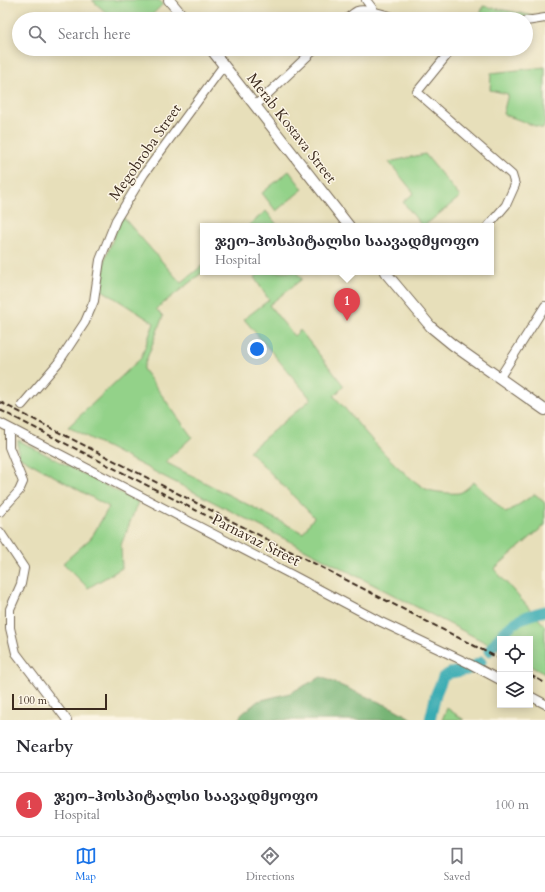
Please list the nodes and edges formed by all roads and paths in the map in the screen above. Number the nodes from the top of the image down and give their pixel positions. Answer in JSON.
{"nodes":[{"id":1,"x":169,"y":0,"type":"edge"},
{"id":2,"x":366,"y":0,"type":"edge"},
{"id":3,"x":179,"y":12,"type":"edge"},
{"id":4,"x":355,"y":12,"type":"edge"},
{"id":5,"x":375,"y":12,"type":"joint"},
{"id":6,"x":545,"y":18,"type":"edge"},
{"id":7,"x":533,"y":20,"type":"edge"},
{"id":8,"x":217,"y":56,"type":"edge"},
{"id":9,"x":308,"y":56,"type":"edge"},
{"id":10,"x":446,"y":56,"type":"edge"},
{"id":11,"x":224,"y":65,"type":"junction"},
{"id":12,"x":256,"y":106,"type":"junction"},
{"id":13,"x":347,"y":223,"type":"edge"},
{"id":14,"x":491,"y":223,"type":"edge"},
{"id":15,"x":387,"y":275,"type":"edge"},
{"id":16,"x":545,"y":306,"type":"edge"},
{"id":17,"x":500,"y":377,"type":"junction"},
{"id":18,"x":22,"y":405,"type":"dead end"},
{"id":19,"x":545,"y":410,"type":"edge"},
{"id":20,"x":0,"y":423,"type":"edge"},
{"id":21,"x":9,"y":428,"type":"junction"},
{"id":22,"x":0,"y":512,"type":"edge"},
{"id":23,"x":0,"y":532,"type":"edge"},
{"id":24,"x":497,"y":678,"type":"edge"},
{"id":25,"x":533,"y":698,"type":"edge"},
{"id":26,"x":545,"y":704,"type":"edge"},
{"id":27,"x":67,"y":720,"type":"edge"}],
"edges":[{"from":1,"to":3,"type":"main road"},
{"from":2,"to":5,"type":"street"},
{"from":4,"to":5,"type":"street"},
{"from":6,"to":7,"type":"street"},
{"from":8,"to":11,"type":"main road","name":"Merab Kostava Street"},
{"from":9,"to":12,"type":"street"},
{"from":10,"to":14,"type":"street"},
{"from":11,"to":12,"type":"main road","name":"Merab Kostava Street"},
{"from":11,"to":18,"type":"street","name":"Megobroba Street"},
{"from":12,"to":13,"type":"main road","name":"Merab Kostava Street"},
{"from":15,"to":17,"type":"main road"},
{"from":16,"to":17,"type":"street"},
{"from":17,"to":19,"type":"main road"},
{"from":20,"to":21,"type":"street","name":"Parnavaz Street"},
{"from":21,"to":22,"type":"street"},
{"from":21,"to":24,"type":"street","name":"Parnavaz Street"},
{"from":23,"to":27,"type":"street"},
{"from":25,"to":26,"type":"street"}]}
